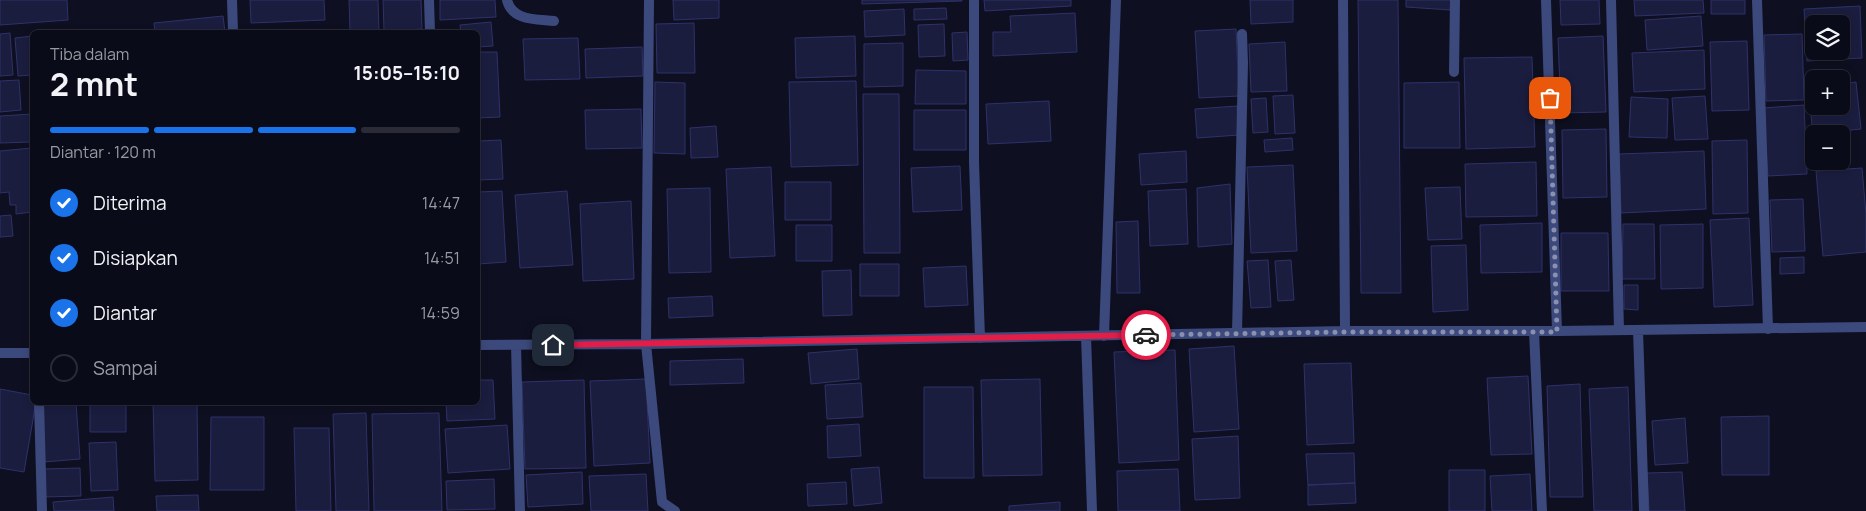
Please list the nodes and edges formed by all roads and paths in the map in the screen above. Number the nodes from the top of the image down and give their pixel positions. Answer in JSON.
{"nodes":[{"id":1,"x":232,"y":0,"type":"edge"},
{"id":2,"x":429,"y":0,"type":"edge"},
{"id":3,"x":507,"y":0,"type":"edge"},
{"id":4,"x":649,"y":0,"type":"edge"},
{"id":5,"x":974,"y":0,"type":"edge"},
{"id":6,"x":1116,"y":0,"type":"edge"},
{"id":7,"x":1343,"y":0,"type":"edge"},
{"id":8,"x":1455,"y":0,"type":"edge"},
{"id":9,"x":1546,"y":0,"type":"edge"},
{"id":10,"x":1611,"y":0,"type":"edge"},
{"id":11,"x":1757,"y":0,"type":"edge"},
{"id":12,"x":554,"y":21,"type":"dead end"},
{"id":13,"x":233,"y":30,"type":"edge"},
{"id":14,"x":430,"y":30,"type":"edge"},
{"id":15,"x":1242,"y":34,"type":"dead end"},
{"id":16,"x":1454,"y":72,"type":"dead end"},
{"id":17,"x":1866,"y":327,"type":"edge"},
{"id":18,"x":1768,"y":329,"type":"junction"},
{"id":19,"x":1619,"y":330,"type":"junction"},
{"id":20,"x":1638,"y":330,"type":"junction"},
{"id":21,"x":1345,"y":332,"type":"junction"},
{"id":22,"x":1534,"y":332,"type":"junction"},
{"id":23,"x":1557,"y":332,"type":"junction"},
{"id":24,"x":1237,"y":333,"type":"junction"},
{"id":25,"x":1086,"y":336,"type":"junction"},
{"id":26,"x":1104,"y":336,"type":"junction"},
{"id":27,"x":980,"y":338,"type":"junction"},
{"id":28,"x":646,"y":344,"type":"junction"},
{"id":29,"x":480,"y":345,"type":"edge"},
{"id":30,"x":516,"y":345,"type":"junction"},
{"id":31,"x":30,"y":352,"type":"edge"},
{"id":32,"x":0,"y":353,"type":"edge"},
{"id":33,"x":39,"y":405,"type":"edge"},
{"id":34,"x":662,"y":507,"type":"edge"},
{"id":35,"x":42,"y":511,"type":"edge"},
{"id":36,"x":520,"y":511,"type":"edge"},
{"id":37,"x":675,"y":511,"type":"edge"},
{"id":38,"x":1092,"y":511,"type":"edge"},
{"id":39,"x":1542,"y":511,"type":"edge"},
{"id":40,"x":1644,"y":511,"type":"edge"}],
"edges":[{"from":1,"to":13,"type":"street"},
{"from":2,"to":14,"type":"street"},
{"from":3,"to":12,"type":"street"},
{"from":4,"to":28,"type":"street"},
{"from":5,"to":27,"type":"street"},
{"from":6,"to":26,"type":"street"},
{"from":7,"to":21,"type":"street"},
{"from":8,"to":16,"type":"street"},
{"from":9,"to":23,"type":"street"},
{"from":10,"to":19,"type":"street"},
{"from":11,"to":18,"type":"street"},
{"from":15,"to":24,"type":"street"},
{"from":17,"to":18,"type":"street"},
{"from":18,"to":20,"type":"street"},
{"from":19,"to":20,"type":"street"},
{"from":19,"to":23,"type":"street"},
{"from":20,"to":40,"type":"street"},
{"from":21,"to":22,"type":"street"},
{"from":21,"to":24,"type":"street"},
{"from":22,"to":23,"type":"street"},
{"from":22,"to":39,"type":"street"},
{"from":24,"to":26,"type":"street"},
{"from":25,"to":26,"type":"street"},
{"from":25,"to":27,"type":"street"},
{"from":25,"to":38,"type":"street"},
{"from":27,"to":28,"type":"street"},
{"from":28,"to":30,"type":"street"},
{"from":28,"to":34,"type":"street"},
{"from":29,"to":30,"type":"street"},
{"from":30,"to":36,"type":"street"},
{"from":31,"to":32,"type":"street"},
{"from":33,"to":35,"type":"street"},
{"from":34,"to":37,"type":"street"}]}
